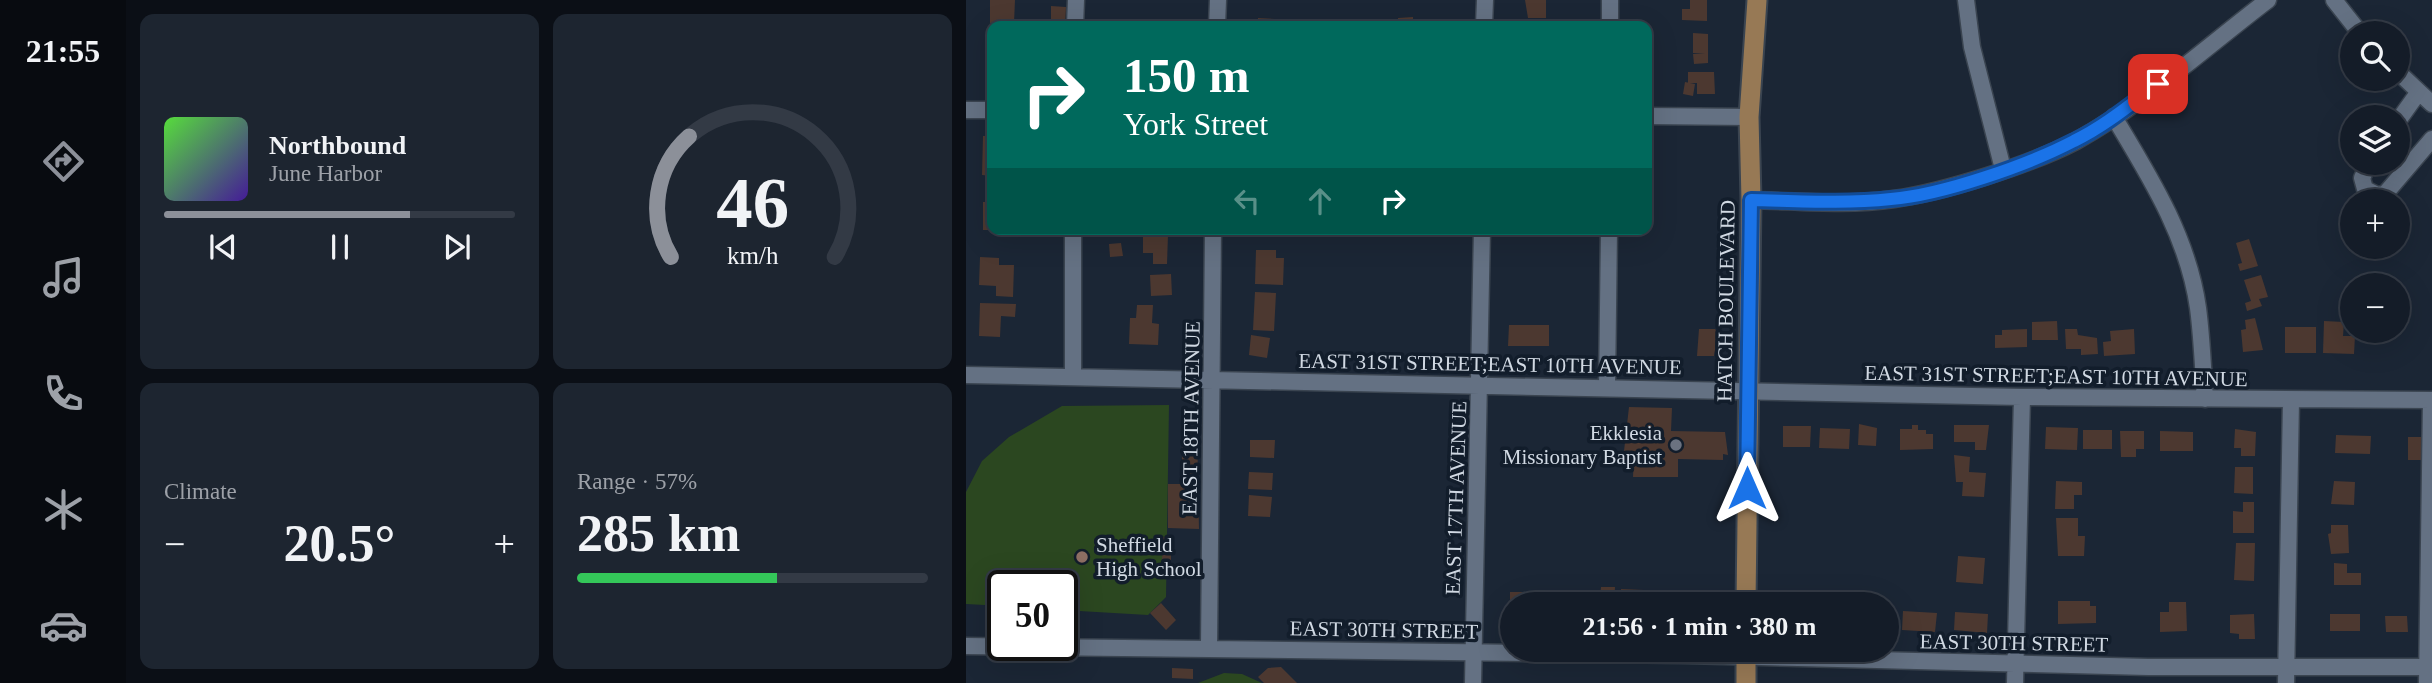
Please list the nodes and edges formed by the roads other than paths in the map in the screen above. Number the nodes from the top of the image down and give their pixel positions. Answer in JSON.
{"nodes":[{"id":1,"x":1076,"y":0,"type":"edge"},
{"id":2,"x":1218,"y":0,"type":"edge"},
{"id":3,"x":1485,"y":0,"type":"edge"},
{"id":4,"x":1610,"y":0,"type":"edge"},
{"id":5,"x":1757,"y":0,"type":"edge"},
{"id":6,"x":1966,"y":0,"type":"edge"},
{"id":7,"x":2268,"y":0,"type":"edge"},
{"id":8,"x":2334,"y":0,"type":"edge"},
{"id":9,"x":1075,"y":21,"type":"edge"},
{"id":10,"x":1217,"y":21,"type":"edge"},
{"id":11,"x":1484,"y":21,"type":"edge"},
{"id":12,"x":1610,"y":21,"type":"edge"},
{"id":13,"x":2351,"y":21,"type":"edge"},
{"id":14,"x":2410,"y":85,"type":"edge"},
{"id":15,"x":2418,"y":93,"type":"junction"},
{"id":16,"x":2432,"y":104,"type":"edge"},
{"id":17,"x":2409,"y":105,"type":"edge"},
{"id":18,"x":966,"y":110,"type":"edge"},
{"id":19,"x":987,"y":110,"type":"edge"},
{"id":20,"x":1652,"y":116,"type":"edge"},
{"id":21,"x":1749,"y":117,"type":"junction"},
{"id":22,"x":2114,"y":117,"type":"junction"},
{"id":23,"x":2432,"y":139,"type":"edge"},
{"id":24,"x":2410,"y":165,"type":"edge"},
{"id":25,"x":2003,"y":169,"type":"junction"},
{"id":26,"x":2363,"y":175,"type":"edge"},
{"id":27,"x":2401,"y":175,"type":"edge"},
{"id":28,"x":1751,"y":200,"type":"junction"},
{"id":29,"x":1073,"y":235,"type":"edge"},
{"id":30,"x":1213,"y":235,"type":"edge"},
{"id":31,"x":1482,"y":235,"type":"edge"},
{"id":32,"x":1609,"y":235,"type":"edge"},
{"id":33,"x":966,"y":375,"type":"edge"},
{"id":34,"x":1073,"y":377,"type":"junction"},
{"id":35,"x":1212,"y":379,"type":"junction"},
{"id":36,"x":1480,"y":384,"type":"junction"},
{"id":37,"x":1607,"y":387,"type":"junction"},
{"id":38,"x":1746,"y":391,"type":"junction"},
{"id":39,"x":2022,"y":397,"type":"junction"},
{"id":40,"x":2205,"y":399,"type":"junction"},
{"id":41,"x":2291,"y":400,"type":"junction"},
{"id":42,"x":2431,"y":400,"type":"edge"},
{"id":43,"x":1746,"y":592,"type":"edge"},
{"id":44,"x":966,"y":646,"type":"edge"},
{"id":45,"x":1209,"y":648,"type":"junction"},
{"id":46,"x":1473,"y":653,"type":"junction"},
{"id":47,"x":1500,"y":653,"type":"edge"},
{"id":48,"x":1899,"y":660,"type":"edge"},
{"id":49,"x":1746,"y":662,"type":"edge"},
{"id":50,"x":2015,"y":665,"type":"junction"},
{"id":51,"x":2286,"y":666,"type":"junction"},
{"id":52,"x":2428,"y":672,"type":"edge"},
{"id":53,"x":2148,"y":675,"type":"edge"},
{"id":54,"x":1473,"y":683,"type":"edge"},
{"id":55,"x":1746,"y":683,"type":"edge"},
{"id":56,"x":2015,"y":683,"type":"edge"},
{"id":57,"x":2286,"y":683,"type":"edge"}],
"edges":[{"from":1,"to":9,"type":"street"},
{"from":2,"to":10,"type":"street"},
{"from":3,"to":11,"type":"street"},
{"from":4,"to":12,"type":"street"},
{"from":5,"to":21,"type":"main road","name":"HATCH BOULEVARD"},
{"from":6,"to":25,"type":"street"},
{"from":7,"to":22,"type":"street"},
{"from":8,"to":13,"type":"street"},
{"from":14,"to":15,"type":"street"},
{"from":15,"to":16,"type":"street"},
{"from":15,"to":17,"type":"street"},
{"from":18,"to":19,"type":"street"},
{"from":20,"to":21,"type":"street"},
{"from":21,"to":28,"type":"main road","name":"HATCH BOULEVARD"},
{"from":22,"to":25,"type":"street"},
{"from":22,"to":40,"type":"street"},
{"from":23,"to":24,"type":"street"},
{"from":25,"to":28,"type":"street"},
{"from":26,"to":27,"type":"street"},
{"from":28,"to":38,"type":"main road","name":"HATCH BOULEVARD"},
{"from":29,"to":34,"type":"street"},
{"from":30,"to":35,"type":"street","name":"EAST 18TH AVENUE"},
{"from":31,"to":36,"type":"street","name":"EAST 17TH AVENUE"},
{"from":32,"to":37,"type":"street"},
{"from":33,"to":34,"type":"street","name":"EAST 31ST STREET;EAST 10TH AVENUE"},
{"from":34,"to":35,"type":"street","name":"EAST 31ST STREET;EAST 10TH AVENUE"},
{"from":35,"to":36,"type":"street","name":"EAST 31ST STREET;EAST 10TH AVENUE"},
{"from":35,"to":45,"type":"street","name":"EAST 18TH AVENUE"},
{"from":36,"to":37,"type":"street","name":"EAST 31ST STREET;EAST 10TH AVENUE"},
{"from":36,"to":46,"type":"street","name":"EAST 17TH AVENUE"},
{"from":37,"to":38,"type":"street","name":"EAST 31ST STREET;EAST 10TH AVENUE"},
{"from":38,"to":39,"type":"street","name":"EAST 31ST STREET;EAST 10TH AVENUE"},
{"from":38,"to":43,"type":"main road","name":"HATCH BOULEVARD"},
{"from":39,"to":40,"type":"street","name":"EAST 31ST STREET;EAST 10TH AVENUE"},
{"from":39,"to":50,"type":"street"},
{"from":40,"to":41,"type":"street","name":"EAST 31ST STREET;EAST 10TH AVENUE"},
{"from":41,"to":42,"type":"street","name":"EAST 31ST STREET;EAST 10TH AVENUE"},
{"from":41,"to":51,"type":"street"},
{"from":42,"to":52,"type":"street"},
{"from":44,"to":45,"type":"street","name":"EAST 30TH STREET"},
{"from":45,"to":46,"type":"street","name":"EAST 30TH STREET"},
{"from":46,"to":47,"type":"street","name":"EAST 30TH STREET"},
{"from":46,"to":54,"type":"street","name":"EAST 17TH AVENUE"},
{"from":48,"to":50,"type":"street","name":"EAST 30TH STREET"},
{"from":49,"to":55,"type":"main road"},
{"from":50,"to":53,"type":"street","name":"EAST 30TH STREET"},
{"from":50,"to":56,"type":"street"},
{"from":51,"to":52,"type":"street","name":"EAST 30TH STREET"},
{"from":51,"to":53,"type":"street","name":"EAST 30TH STREET"},
{"from":51,"to":57,"type":"street"}]}
